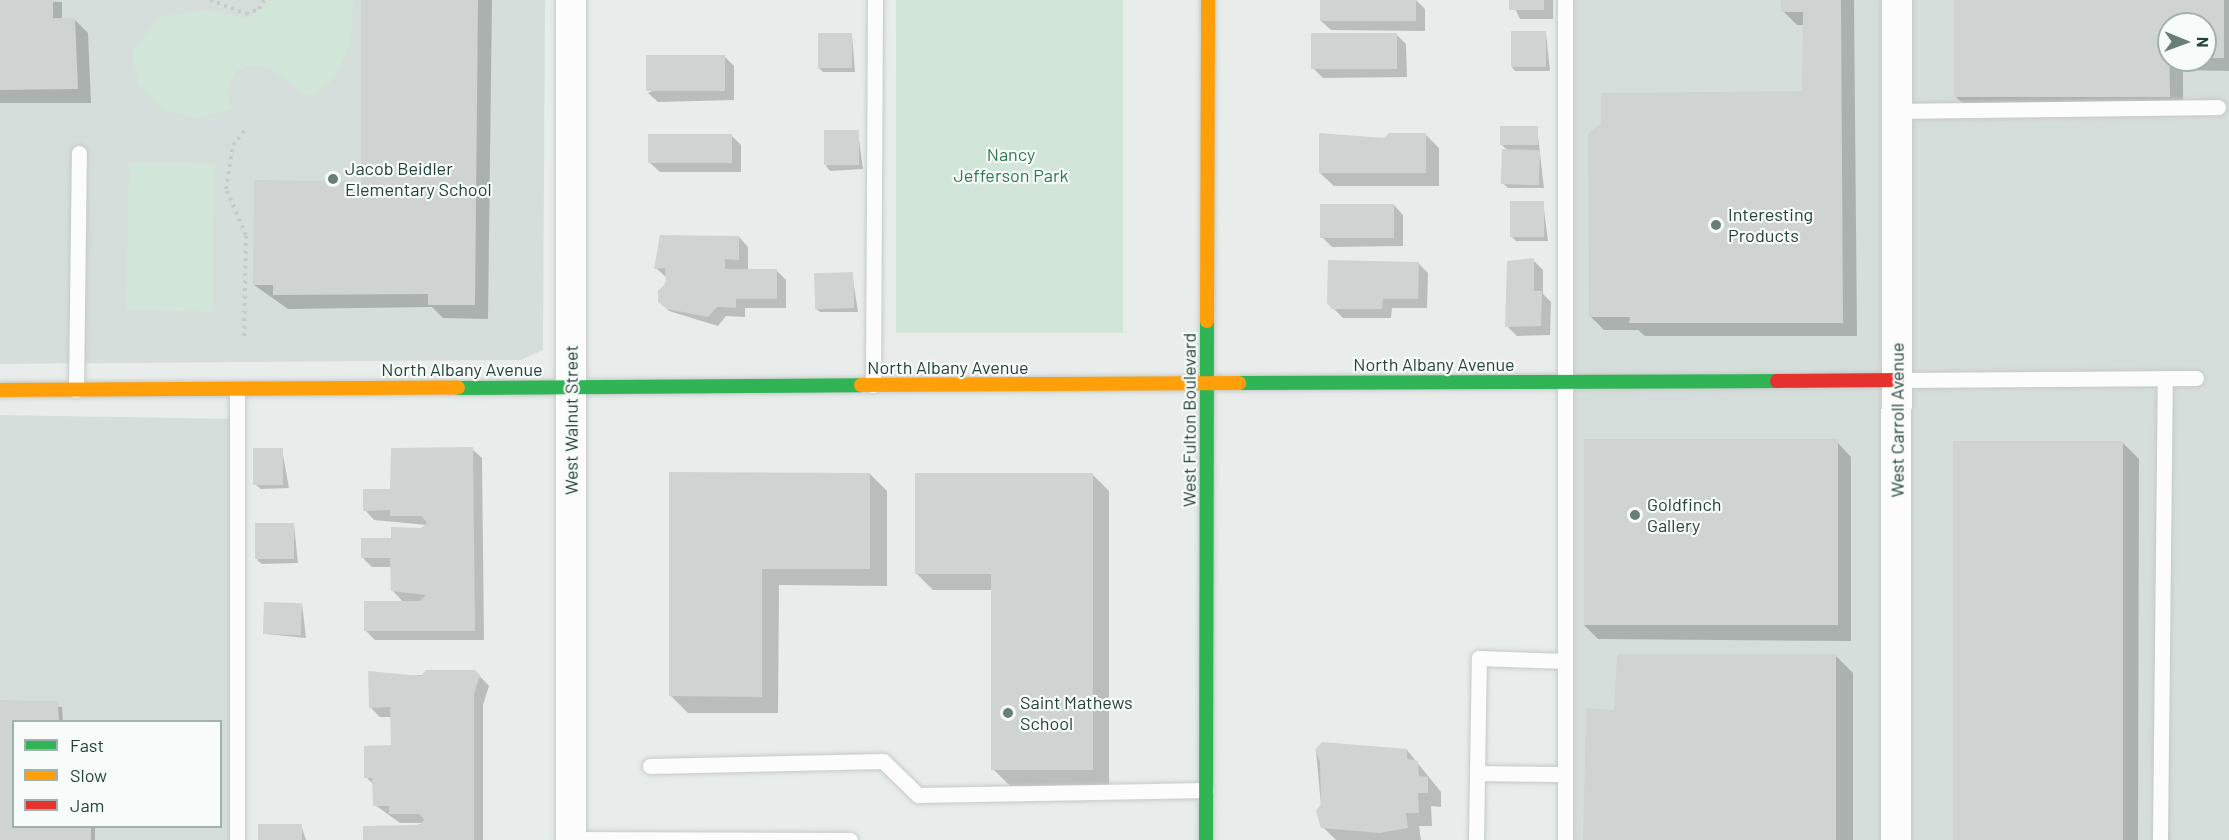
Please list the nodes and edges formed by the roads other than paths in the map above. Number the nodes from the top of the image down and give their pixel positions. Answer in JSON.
{"nodes":[{"id":1,"x":571,"y":0,"type":"edge"},
{"id":2,"x":875,"y":0,"type":"edge"},
{"id":3,"x":1208,"y":0,"type":"edge"},
{"id":4,"x":1565,"y":0,"type":"edge"},
{"id":5,"x":1897,"y":0,"type":"edge"},
{"id":6,"x":2218,"y":107,"type":"dead end"},
{"id":7,"x":1897,"y":111,"type":"junction"},
{"id":8,"x":79,"y":153,"type":"dead end"},
{"id":9,"x":2165,"y":378,"type":"junction"},
{"id":10,"x":2196,"y":378,"type":"dead end"},
{"id":11,"x":1897,"y":380,"type":"junction"},
{"id":12,"x":1565,"y":381,"type":"junction"},
{"id":13,"x":1207,"y":384,"type":"junction"},
{"id":14,"x":873,"y":385,"type":"junction"},
{"id":15,"x":571,"y":387,"type":"junction"},
{"id":16,"x":237,"y":389,"type":"junction"},
{"id":17,"x":0,"y":390,"type":"edge"},
{"id":18,"x":76,"y":390,"type":"junction"},
{"id":19,"x":1565,"y":661,"type":"junction"},
{"id":20,"x":650,"y":766,"type":"dead end"},
{"id":21,"x":1479,"y":773,"type":"junction"},
{"id":22,"x":1565,"y":774,"type":"junction"},
{"id":23,"x":1206,"y":790,"type":"junction"},
{"id":24,"x":237,"y":840,"type":"edge"},
{"id":25,"x":571,"y":840,"type":"edge"},
{"id":26,"x":850,"y":840,"type":"edge"},
{"id":27,"x":1206,"y":840,"type":"edge"},
{"id":28,"x":1476,"y":840,"type":"edge"},
{"id":29,"x":1565,"y":840,"type":"edge"},
{"id":30,"x":1896,"y":840,"type":"edge"},
{"id":31,"x":2160,"y":840,"type":"edge"}],
"edges":[{"from":1,"to":15,"type":"street","name":"West Walnut Street"},
{"from":2,"to":14,"type":"lane"},
{"from":3,"to":13,"type":"street","name":"West Fulton Boulevard"},
{"from":4,"to":12,"type":"lane"},
{"from":5,"to":7,"type":"street","name":"West Carroll Avenue"},
{"from":6,"to":7,"type":"lane"},
{"from":7,"to":11,"type":"street","name":"West Carroll Avenue"},
{"from":8,"to":18,"type":"lane"},
{"from":9,"to":10,"type":"lane"},
{"from":9,"to":11,"type":"lane"},
{"from":9,"to":31,"type":"lane"},
{"from":11,"to":12,"type":"street","name":"North Albany Avenue"},
{"from":11,"to":30,"type":"street","name":"West Carroll Avenue"},
{"from":12,"to":13,"type":"street","name":"North Albany Avenue"},
{"from":12,"to":19,"type":"lane"},
{"from":13,"to":14,"type":"street","name":"North Albany Avenue"},
{"from":13,"to":23,"type":"street","name":"West Fulton Boulevard"},
{"from":14,"to":15,"type":"street","name":"North Albany Avenue"},
{"from":15,"to":16,"type":"street","name":"North Albany Avenue"},
{"from":15,"to":25,"type":"street","name":"West Walnut Street"},
{"from":16,"to":18,"type":"street","name":"North Albany Avenue"},
{"from":16,"to":24,"type":"lane"},
{"from":17,"to":18,"type":"street","name":"North Albany Avenue"},
{"from":19,"to":21,"type":"lane"},
{"from":19,"to":22,"type":"lane"},
{"from":20,"to":23,"type":"lane"},
{"from":21,"to":22,"type":"lane"},
{"from":21,"to":28,"type":"lane"},
{"from":22,"to":29,"type":"lane"},
{"from":23,"to":27,"type":"street","name":"West Fulton Boulevard"},
{"from":25,"to":26,"type":"lane"}]}
